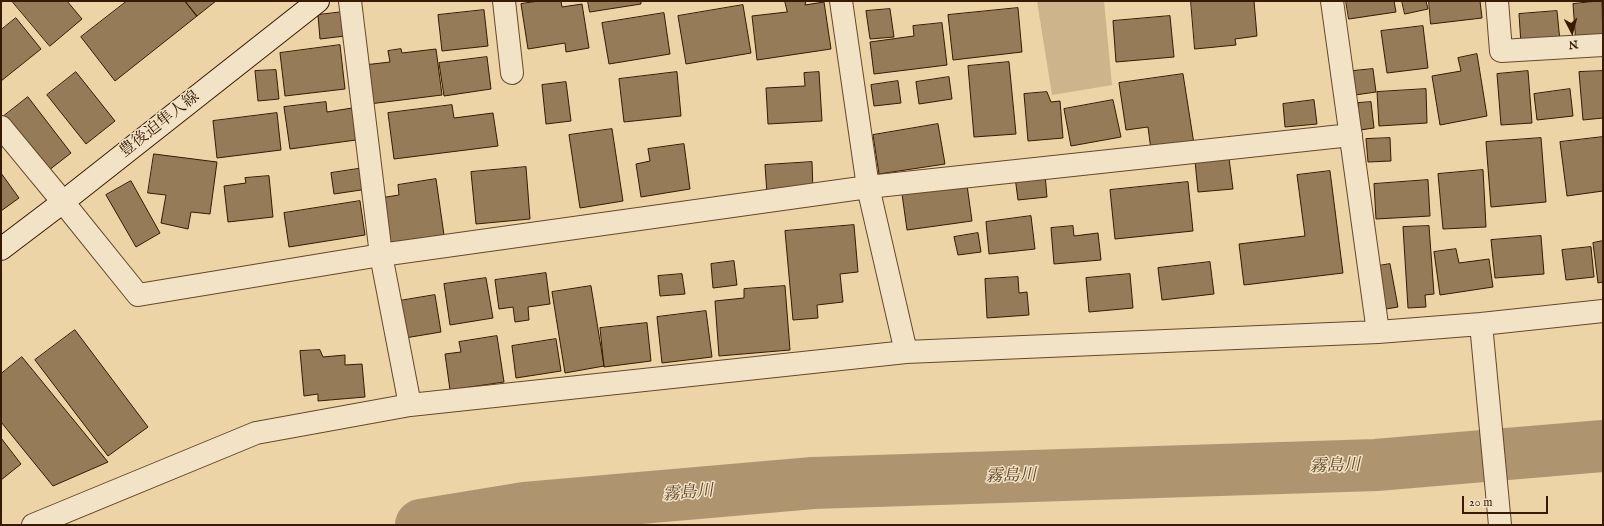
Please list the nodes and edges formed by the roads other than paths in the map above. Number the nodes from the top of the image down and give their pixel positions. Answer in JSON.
{"nodes":[{"id":1,"x":318,"y":1,"type":"edge"},
{"id":2,"x":350,"y":1,"type":"edge"},
{"id":3,"x":504,"y":1,"type":"edge"},
{"id":4,"x":841,"y":1,"type":"edge"},
{"id":5,"x":1332,"y":1,"type":"edge"},
{"id":6,"x":1497,"y":1,"type":"edge"},
{"id":7,"x":1603,"y":45,"type":"edge"},
{"id":8,"x":512,"y":73,"type":"dead end"},
{"id":9,"x":1,"y":127,"type":"edge"},
{"id":10,"x":1351,"y":135,"type":"junction"},
{"id":11,"x":868,"y":187,"type":"junction"},
{"id":12,"x":63,"y":202,"type":"junction"},
{"id":13,"x":1,"y":249,"type":"edge"},
{"id":14,"x":381,"y":255,"type":"junction"},
{"id":15,"x":1603,"y":311,"type":"edge"},
{"id":16,"x":1378,"y":332,"type":"junction"},
{"id":17,"x":1481,"y":332,"type":"junction"},
{"id":18,"x":906,"y":352,"type":"junction"},
{"id":19,"x":410,"y":405,"type":"junction"},
{"id":20,"x":34,"y":525,"type":"edge"},
{"id":21,"x":1500,"y":525,"type":"edge"}],
"edges":[{"from":1,"to":12,"type":"street","name":"豊後迫隼人線"},
{"from":2,"to":14,"type":"street"},
{"from":3,"to":8,"type":"street"},
{"from":4,"to":11,"type":"street"},
{"from":5,"to":10,"type":"street"},
{"from":6,"to":7,"type":"street"},
{"from":9,"to":12,"type":"street"},
{"from":10,"to":11,"type":"street"},
{"from":10,"to":16,"type":"street"},
{"from":11,"to":14,"type":"street"},
{"from":11,"to":18,"type":"street"},
{"from":12,"to":13,"type":"street","name":"豊後迫隼人線"},
{"from":12,"to":14,"type":"street"},
{"from":14,"to":19,"type":"street"},
{"from":15,"to":17,"type":"street"},
{"from":16,"to":17,"type":"street"},
{"from":16,"to":18,"type":"street"},
{"from":17,"to":21,"type":"street"},
{"from":18,"to":19,"type":"street"},
{"from":19,"to":20,"type":"street"}]}
